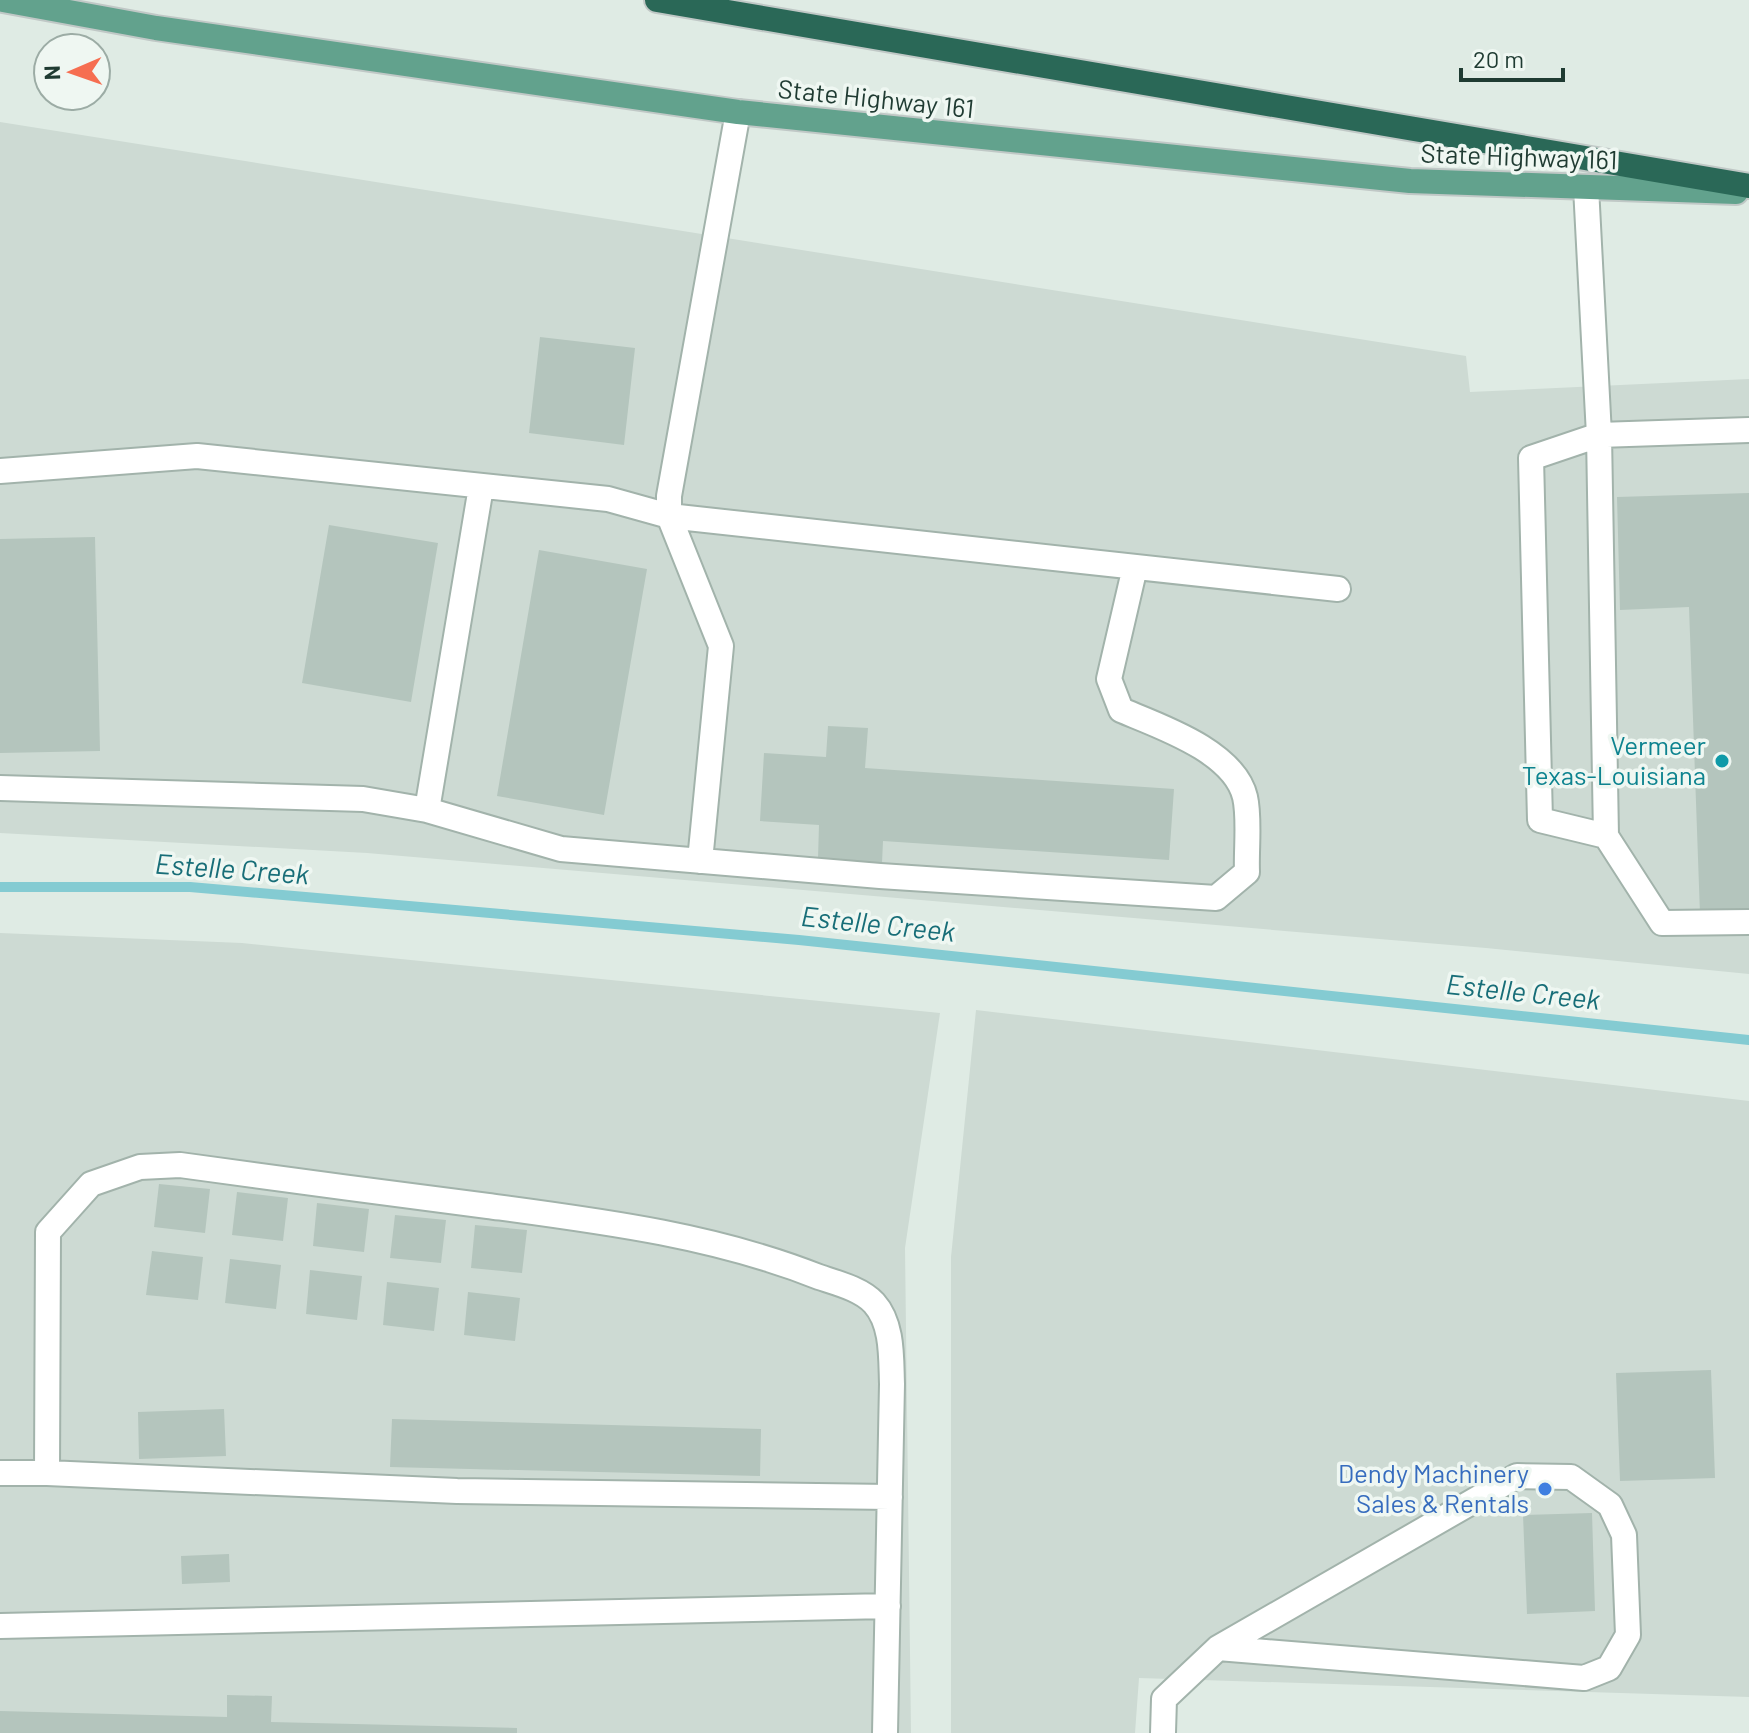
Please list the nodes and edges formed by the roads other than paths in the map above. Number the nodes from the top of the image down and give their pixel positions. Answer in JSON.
{"nodes":[{"id":1,"x":3,"y":0,"type":"edge"},
{"id":2,"x":657,"y":0,"type":"edge"},
{"id":3,"x":738,"y":112,"type":"junction"},
{"id":4,"x":1749,"y":186,"type":"edge"},
{"id":5,"x":1586,"y":187,"type":"junction"},
{"id":6,"x":1749,"y":192,"type":"edge"},
{"id":7,"x":1749,"y":430,"type":"edge"},
{"id":8,"x":1599,"y":435,"type":"junction"},
{"id":9,"x":0,"y":471,"type":"edge"},
{"id":10,"x":481,"y":487,"type":"junction"},
{"id":11,"x":669,"y":516,"type":"junction"},
{"id":12,"x":1135,"y":567,"type":"junction"},
{"id":13,"x":1338,"y":589,"type":"dead end"},
{"id":14,"x":0,"y":788,"type":"edge"},
{"id":15,"x":427,"y":810,"type":"junction"},
{"id":16,"x":1606,"y":836,"type":"junction"},
{"id":17,"x":700,"y":861,"type":"junction"},
{"id":18,"x":1749,"y":922,"type":"edge"},
{"id":19,"x":0,"y":1473,"type":"edge"},
{"id":20,"x":47,"y":1473,"type":"junction"},
{"id":21,"x":890,"y":1497,"type":"junction"},
{"id":22,"x":888,"y":1606,"type":"junction"},
{"id":23,"x":0,"y":1626,"type":"edge"},
{"id":24,"x":1218,"y":1648,"type":"junction"},
{"id":25,"x":885,"y":1733,"type":"edge"},
{"id":26,"x":1163,"y":1733,"type":"edge"}],
"edges":[{"from":1,"to":3,"type":"main road","name":"State Highway 161"},
{"from":2,"to":4,"type":"highway"},
{"from":3,"to":5,"type":"main road","name":"State Highway 161"},
{"from":3,"to":11,"type":"lane"},
{"from":5,"to":6,"type":"main road","name":"State Highway 161"},
{"from":5,"to":8,"type":"lane"},
{"from":7,"to":8,"type":"lane"},
{"from":8,"to":16,"type":"lane"},
{"from":8,"to":16,"type":"lane"},
{"from":9,"to":10,"type":"lane"},
{"from":10,"to":11,"type":"lane"},
{"from":10,"to":15,"type":"lane"},
{"from":11,"to":12,"type":"lane"},
{"from":11,"to":17,"type":"lane"},
{"from":12,"to":13,"type":"lane"},
{"from":12,"to":17,"type":"lane"},
{"from":14,"to":15,"type":"lane"},
{"from":15,"to":17,"type":"lane"},
{"from":16,"to":18,"type":"lane"},
{"from":19,"to":20,"type":"lane"},
{"from":20,"to":21,"type":"lane"},
{"from":20,"to":21,"type":"lane"},
{"from":21,"to":22,"type":"lane"},
{"from":22,"to":23,"type":"lane"},
{"from":22,"to":25,"type":"lane"},
{"from":24,"to":24,"type":"lane"},
{"from":24,"to":26,"type":"lane"}]}
